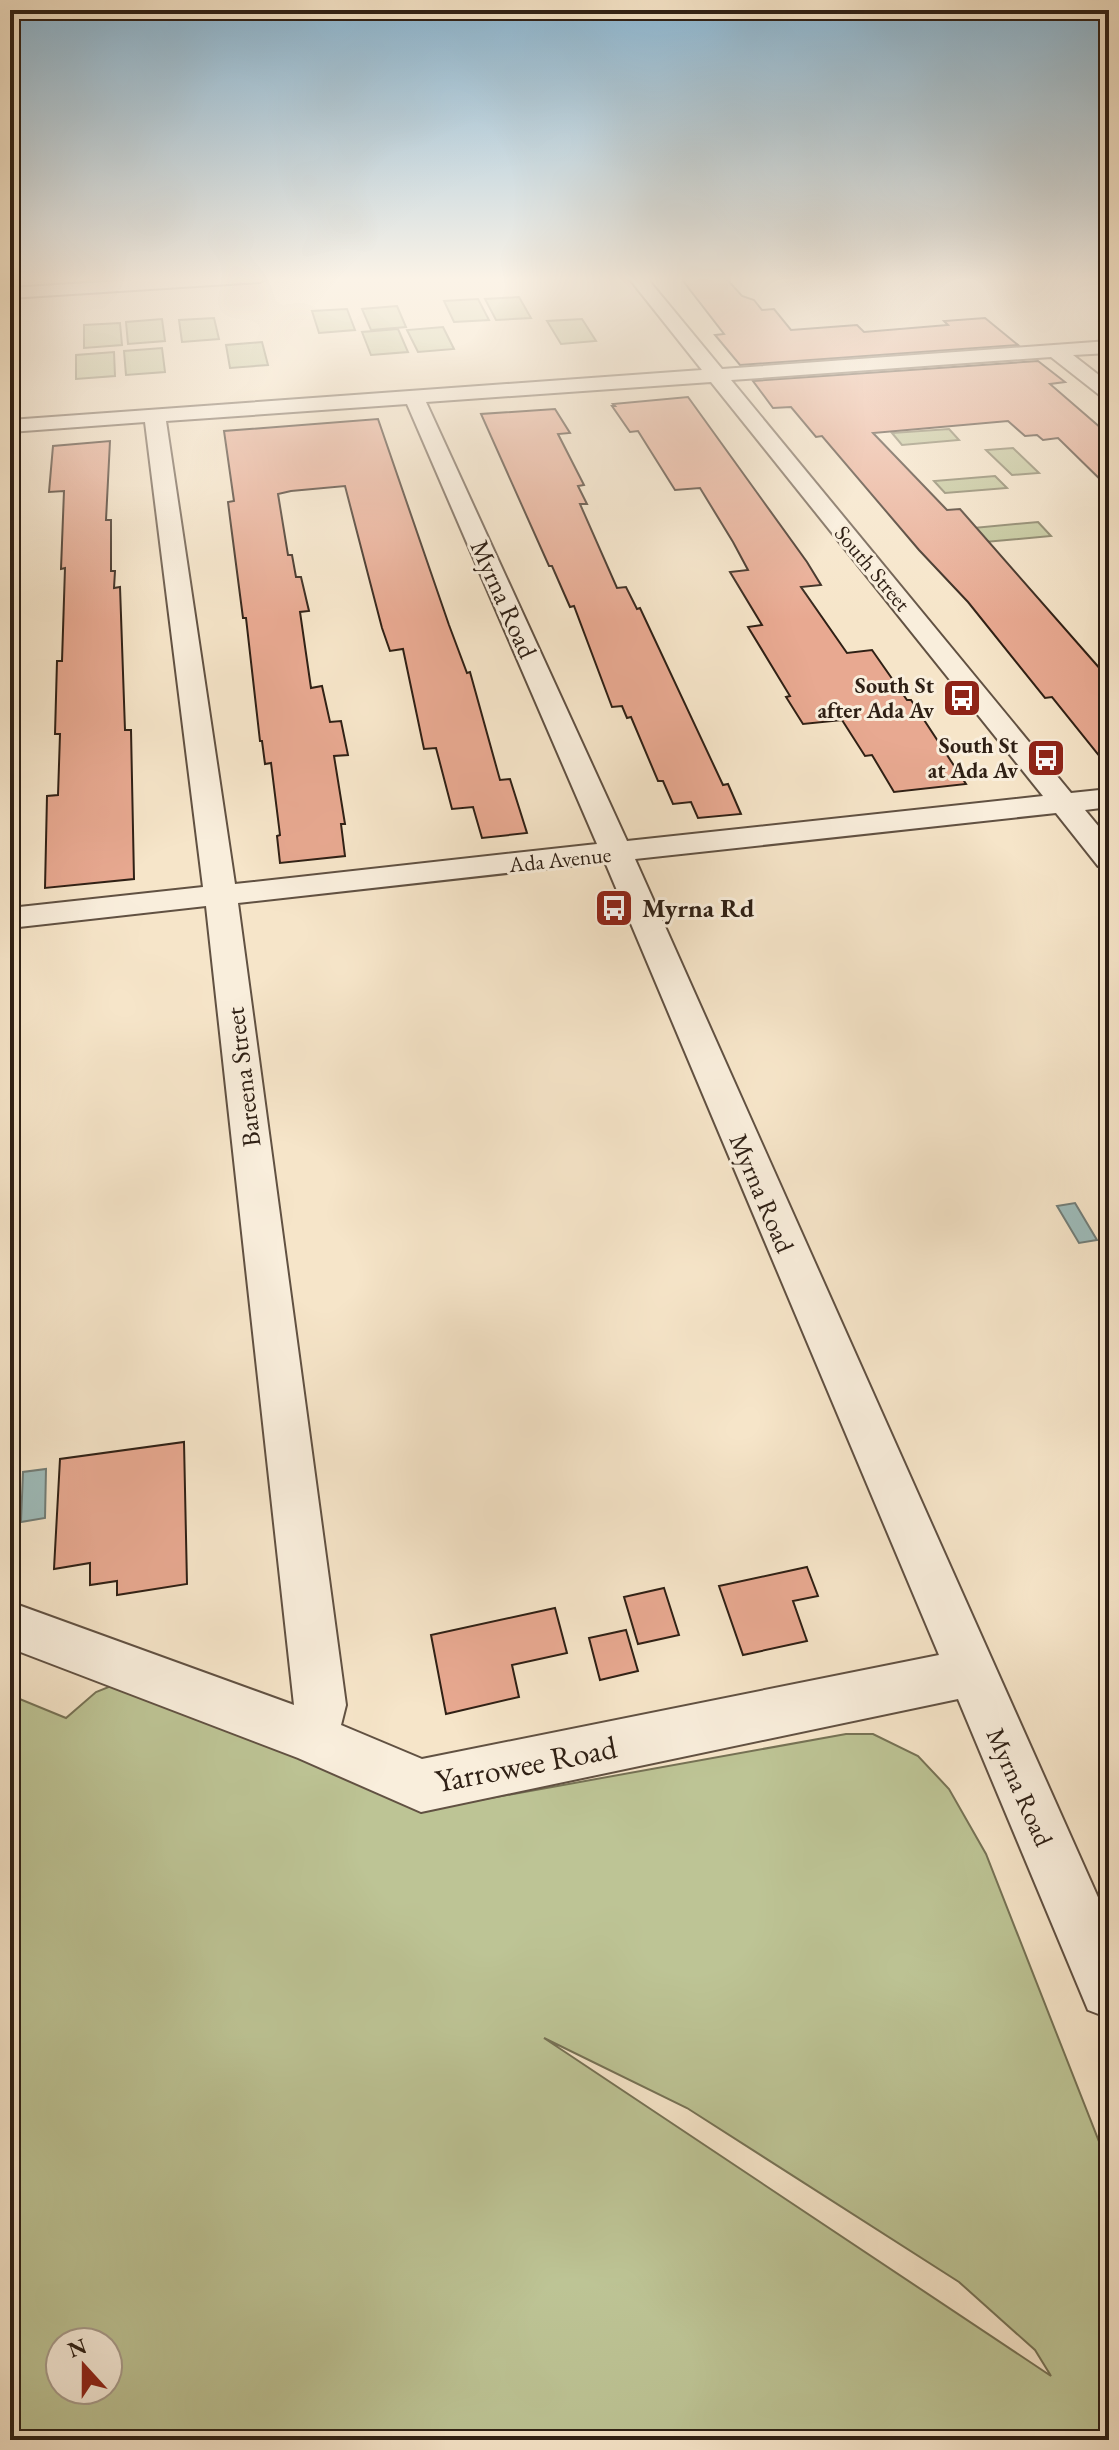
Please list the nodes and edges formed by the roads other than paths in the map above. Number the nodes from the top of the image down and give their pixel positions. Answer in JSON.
{"nodes":[{"id":1,"x":492,"y":391,"type":"edge"},
{"id":2,"x":730,"y":391,"type":"edge"},
{"id":3,"x":414,"y":397,"type":"junction"},
{"id":4,"x":155,"y":416,"type":"junction"},
{"id":5,"x":10,"y":426,"type":"edge"},
{"id":6,"x":1109,"y":798,"type":"edge"},
{"id":7,"x":1063,"y":803,"type":"junction"},
{"id":8,"x":616,"y":853,"type":"junction"},
{"id":9,"x":1109,"y":859,"type":"edge"},
{"id":10,"x":220,"y":893,"type":"junction"},
{"id":11,"x":10,"y":918,"type":"edge"},
{"id":12,"x":10,"y":1625,"type":"edge"},
{"id":13,"x":969,"y":1673,"type":"junction"},
{"id":14,"x":311,"y":1738,"type":"junction"},
{"id":15,"x":1109,"y":1989,"type":"edge"}],
"edges":[{"from":1,"to":3,"type":"street"},
{"from":2,"to":7,"type":"street","name":"South Street"},
{"from":3,"to":4,"type":"street"},
{"from":3,"to":8,"type":"street","name":"Myrna Road"},
{"from":4,"to":5,"type":"street"},
{"from":4,"to":10,"type":"street","name":"Bareena Street"},
{"from":6,"to":7,"type":"street","name":"Ada Avenue"},
{"from":7,"to":8,"type":"street","name":"Ada Avenue"},
{"from":7,"to":9,"type":"street","name":"South Street"},
{"from":8,"to":10,"type":"street","name":"Ada Avenue"},
{"from":8,"to":13,"type":"street","name":"Myrna Road"},
{"from":10,"to":11,"type":"street","name":"Ada Avenue"},
{"from":10,"to":14,"type":"street","name":"Bareena Street"},
{"from":12,"to":14,"type":"street","name":"Yarrowee Road"},
{"from":13,"to":14,"type":"street","name":"Yarrowee Road"},
{"from":13,"to":15,"type":"street","name":"Myrna Road"}]}
